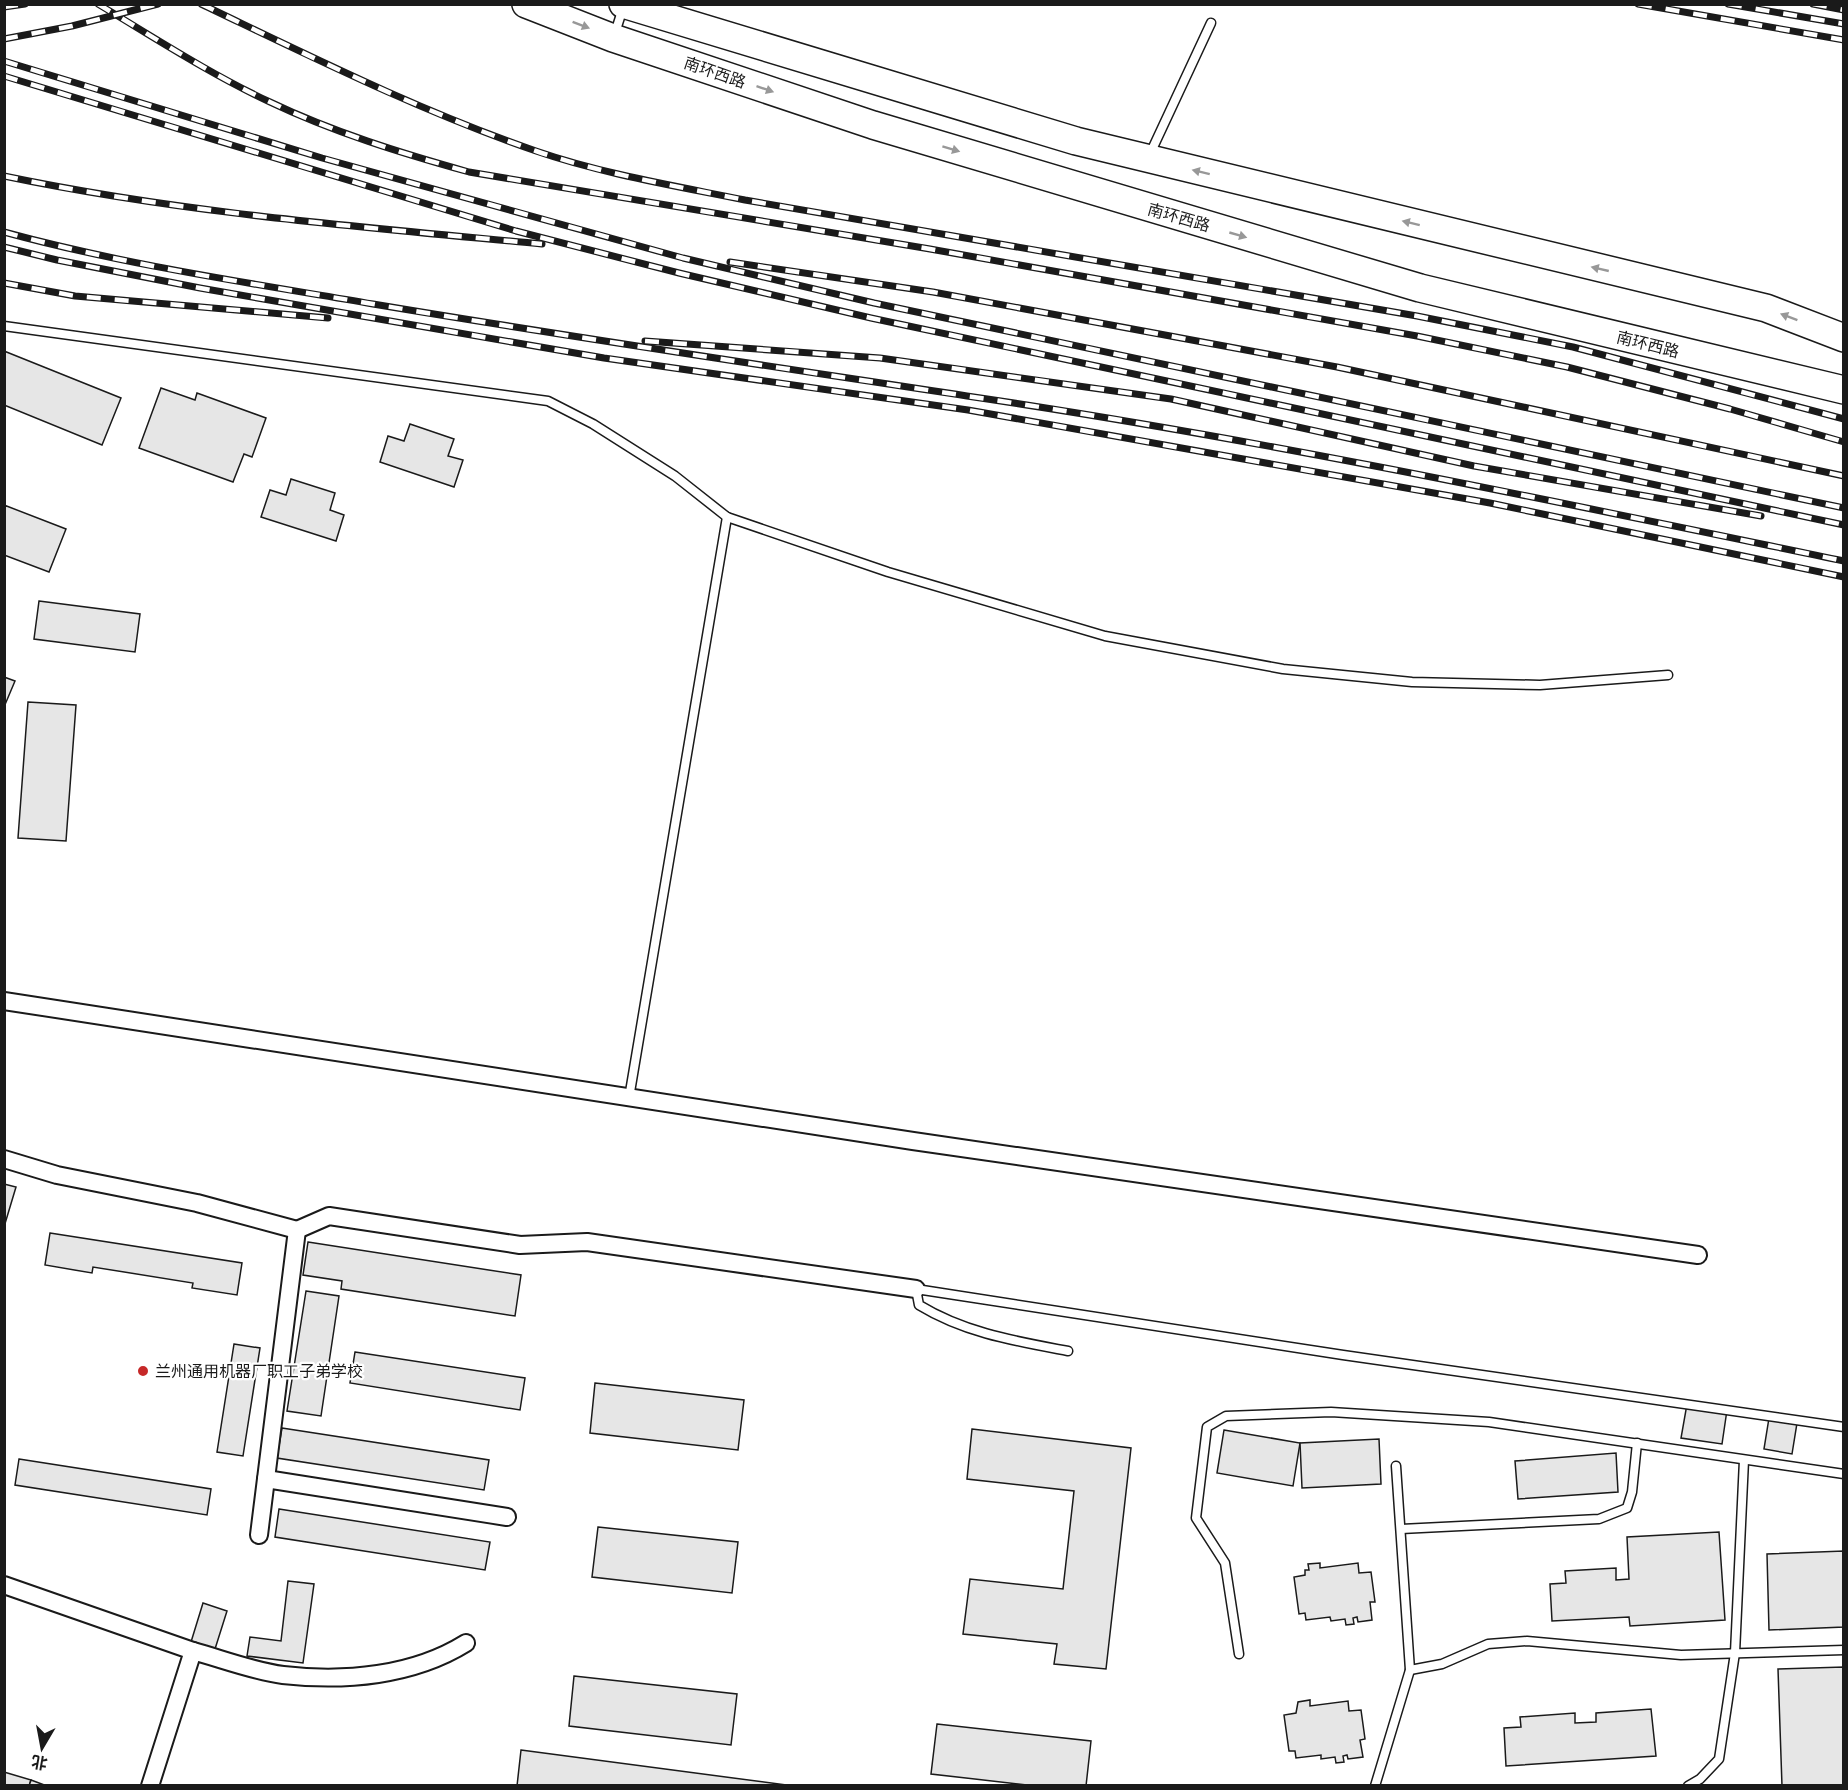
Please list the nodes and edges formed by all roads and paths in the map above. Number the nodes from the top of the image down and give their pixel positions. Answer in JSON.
{"nodes":[{"id":1,"x":526,"y":4,"type":"edge"},
{"id":2,"x":624,"y":5,"type":"edge"},
{"id":3,"x":1210,"y":23,"type":"dead end"},
{"id":4,"x":613,"y":38,"type":"junction"},
{"id":5,"x":1147,"y":159,"type":"junction"},
{"id":6,"x":4,"y":326,"type":"edge"},
{"id":7,"x":1844,"y":338,"type":"edge"},
{"id":8,"x":1844,"y":390,"type":"edge"},
{"id":9,"x":727,"y":517,"type":"junction"},
{"id":10,"x":1668,"y":675,"type":"dead end"},
{"id":11,"x":4,"y":1001,"type":"edge"},
{"id":12,"x":629,"y":1098,"type":"junction"},
{"id":13,"x":4,"y":1159,"type":"edge"},
{"id":14,"x":297,"y":1230,"type":"junction"},
{"id":15,"x":1698,"y":1255,"type":"dead end"},
{"id":16,"x":916,"y":1288,"type":"junction"},
{"id":17,"x":1068,"y":1351,"type":"dead end"},
{"id":18,"x":1844,"y":1427,"type":"edge"},
{"id":19,"x":1637,"y":1443,"type":"junction"},
{"id":20,"x":1744,"y":1460,"type":"junction"},
{"id":21,"x":1396,"y":1466,"type":"dead end"},
{"id":22,"x":1844,"y":1474,"type":"edge"},
{"id":23,"x":266,"y":1479,"type":"junction"},
{"id":24,"x":507,"y":1517,"type":"dead end"},
{"id":25,"x":1401,"y":1529,"type":"junction"},
{"id":26,"x":259,"y":1536,"type":"dead end"},
{"id":27,"x":4,"y":1585,"type":"edge"},
{"id":28,"x":466,"y":1643,"type":"dead end"},
{"id":29,"x":1844,"y":1650,"type":"edge"},
{"id":30,"x":193,"y":1651,"type":"junction"},
{"id":31,"x":1735,"y":1653,"type":"junction"},
{"id":32,"x":1239,"y":1654,"type":"dead end"},
{"id":33,"x":1410,"y":1670,"type":"junction"},
{"id":34,"x":150,"y":1785,"type":"edge"},
{"id":35,"x":1375,"y":1785,"type":"edge"},
{"id":36,"x":1688,"y":1785,"type":"edge"}],
"edges":[{"from":1,"to":4,"type":"highway","name":"南环西路","one_way":true},
{"from":2,"to":4,"type":"lane"},
{"from":2,"to":5,"type":"highway"},
{"from":3,"to":5,"type":"lane"},
{"from":4,"to":8,"type":"highway","name":"南环西路","one_way":true},
{"from":7,"to":5,"type":"highway","one_way":true},
{"from":6,"to":9,"type":"lane"},
{"from":9,"to":10,"type":"lane"},
{"from":9,"to":12,"type":"lane"},
{"from":11,"to":12,"type":"street"},
{"from":12,"to":15,"type":"street"},
{"from":13,"to":14,"type":"street"},
{"from":14,"to":16,"type":"street"},
{"from":14,"to":23,"type":"street"},
{"from":16,"to":17,"type":"lane"},
{"from":16,"to":18,"type":"lane"},
{"from":19,"to":20,"type":"lane"},
{"from":19,"to":25,"type":"lane"},
{"from":19,"to":32,"type":"lane"},
{"from":20,"to":22,"type":"lane"},
{"from":20,"to":31,"type":"lane"},
{"from":21,"to":25,"type":"lane"},
{"from":23,"to":24,"type":"street"},
{"from":23,"to":26,"type":"street"},
{"from":25,"to":33,"type":"lane"},
{"from":27,"to":30,"type":"street"},
{"from":28,"to":30,"type":"street"},
{"from":29,"to":31,"type":"lane"},
{"from":30,"to":34,"type":"street"},
{"from":31,"to":33,"type":"lane"},
{"from":31,"to":36,"type":"lane"},
{"from":33,"to":35,"type":"lane"}]}
